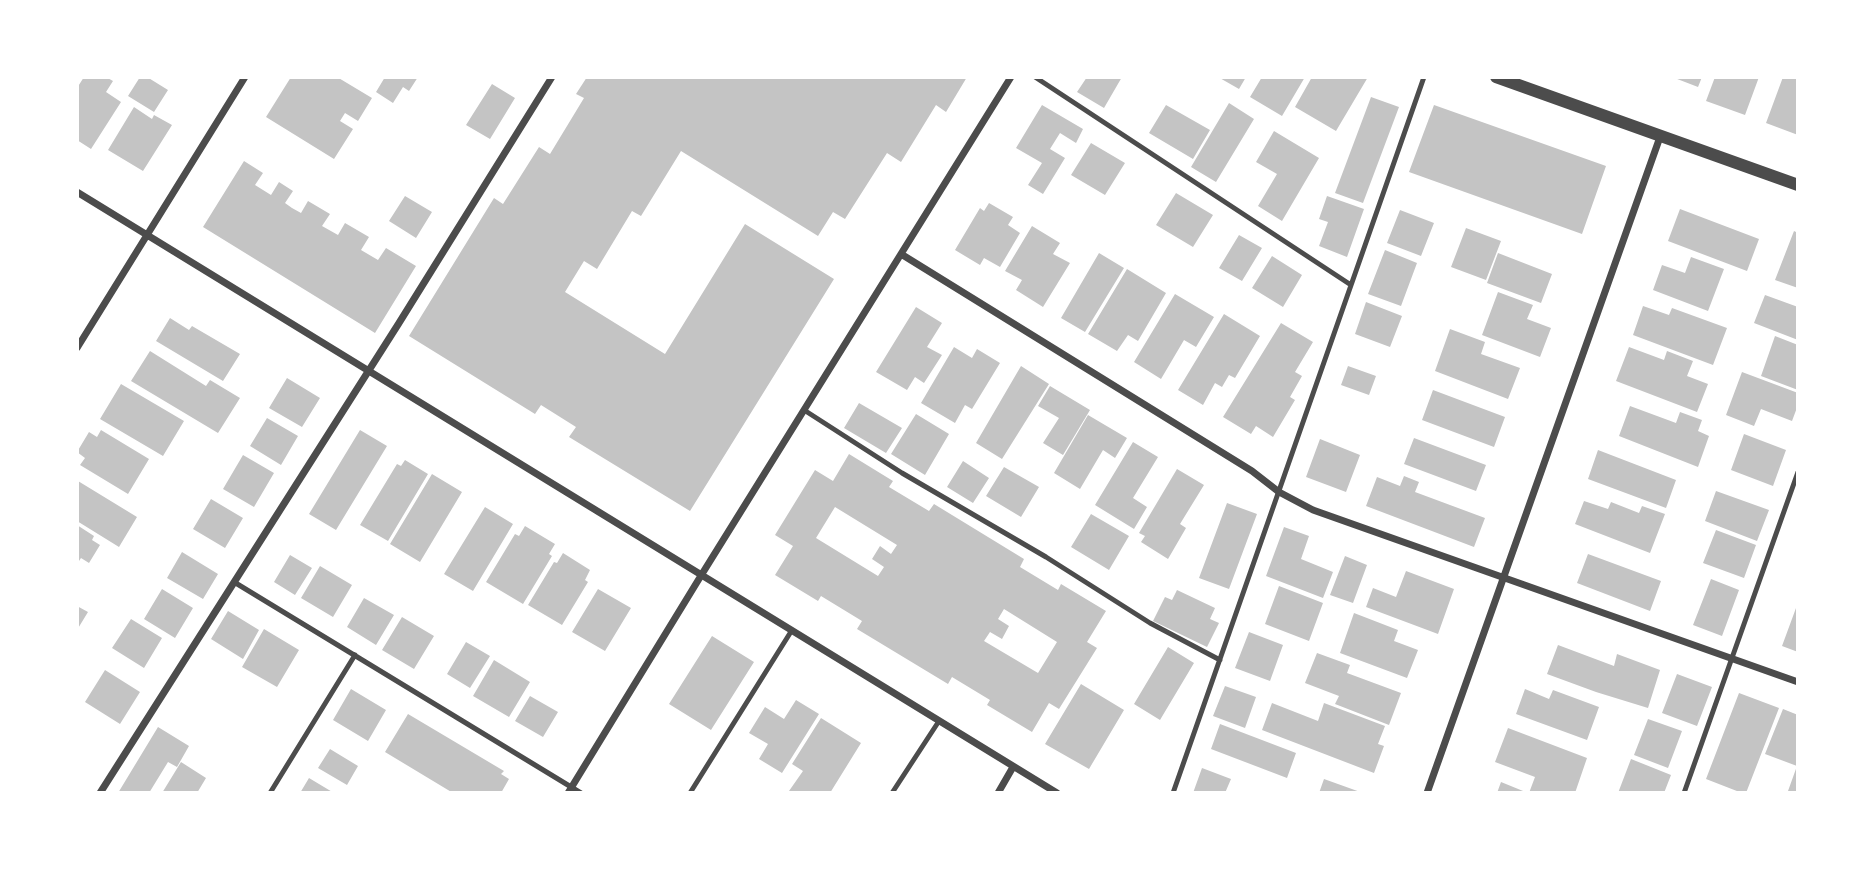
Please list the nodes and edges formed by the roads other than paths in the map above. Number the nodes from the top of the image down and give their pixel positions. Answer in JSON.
{"nodes":[{"id":1,"x":245,"y":77,"type":"edge"},
{"id":2,"x":552,"y":77,"type":"edge"},
{"id":3,"x":1011,"y":77,"type":"edge"},
{"id":4,"x":1035,"y":77,"type":"edge"},
{"id":5,"x":1424,"y":77,"type":"edge"},
{"id":6,"x":1496,"y":77,"type":"edge"},
{"id":7,"x":1660,"y":136,"type":"junction"},
{"id":8,"x":1798,"y":185,"type":"edge"},
{"id":9,"x":77,"y":192,"type":"edge"},
{"id":10,"x":147,"y":235,"type":"junction"},
{"id":11,"x":901,"y":254,"type":"junction"},
{"id":12,"x":1351,"y":285,"type":"junction"},
{"id":13,"x":77,"y":348,"type":"edge"},
{"id":14,"x":369,"y":371,"type":"junction"},
{"id":15,"x":804,"y":410,"type":"junction"},
{"id":16,"x":1798,"y":472,"type":"edge"},
{"id":17,"x":1279,"y":492,"type":"junction"},
{"id":18,"x":702,"y":574,"type":"junction"},
{"id":19,"x":1503,"y":577,"type":"junction"},
{"id":20,"x":234,"y":583,"type":"junction"},
{"id":21,"x":792,"y":630,"type":"junction"},
{"id":22,"x":355,"y":655,"type":"junction"},
{"id":23,"x":1732,"y":658,"type":"junction"},
{"id":24,"x":1220,"y":660,"type":"junction"},
{"id":25,"x":1798,"y":682,"type":"edge"},
{"id":26,"x":939,"y":721,"type":"junction"},
{"id":27,"x":1013,"y":767,"type":"junction"},
{"id":28,"x":570,"y":790,"type":"edge"},
{"id":29,"x":100,"y":793,"type":"edge"},
{"id":30,"x":270,"y":793,"type":"edge"},
{"id":31,"x":581,"y":793,"type":"edge"},
{"id":32,"x":690,"y":793,"type":"edge"},
{"id":33,"x":892,"y":793,"type":"edge"},
{"id":34,"x":998,"y":793,"type":"edge"},
{"id":35,"x":1057,"y":793,"type":"edge"},
{"id":36,"x":1173,"y":793,"type":"edge"},
{"id":37,"x":1427,"y":793,"type":"edge"},
{"id":38,"x":1684,"y":793,"type":"edge"}],
"edges":[{"from":1,"to":10,"type":"street"},
{"from":2,"to":14,"type":"street"},
{"from":3,"to":11,"type":"street"},
{"from":4,"to":12,"type":"lane"},
{"from":5,"to":12,"type":"lane"},
{"from":6,"to":7,"type":"street"},
{"from":7,"to":8,"type":"street"},
{"from":7,"to":19,"type":"street"},
{"from":9,"to":10,"type":"street"},
{"from":10,"to":13,"type":"street"},
{"from":10,"to":14,"type":"street"},
{"from":11,"to":15,"type":"street"},
{"from":11,"to":17,"type":"street"},
{"from":12,"to":17,"type":"lane"},
{"from":14,"to":18,"type":"street"},
{"from":14,"to":20,"type":"street"},
{"from":15,"to":18,"type":"street"},
{"from":15,"to":24,"type":"lane"},
{"from":16,"to":23,"type":"lane"},
{"from":17,"to":19,"type":"street"},
{"from":17,"to":24,"type":"lane"},
{"from":18,"to":21,"type":"street"},
{"from":18,"to":28,"type":"street"},
{"from":19,"to":23,"type":"street"},
{"from":19,"to":37,"type":"street"},
{"from":20,"to":22,"type":"lane"},
{"from":20,"to":29,"type":"street"},
{"from":21,"to":26,"type":"street"},
{"from":21,"to":32,"type":"lane"},
{"from":22,"to":28,"type":"lane"},
{"from":22,"to":30,"type":"lane"},
{"from":23,"to":25,"type":"street"},
{"from":23,"to":38,"type":"lane"},
{"from":24,"to":36,"type":"lane"},
{"from":26,"to":27,"type":"street"},
{"from":26,"to":33,"type":"lane"},
{"from":27,"to":34,"type":"street"},
{"from":27,"to":35,"type":"street"},
{"from":28,"to":31,"type":"lane"}]}
